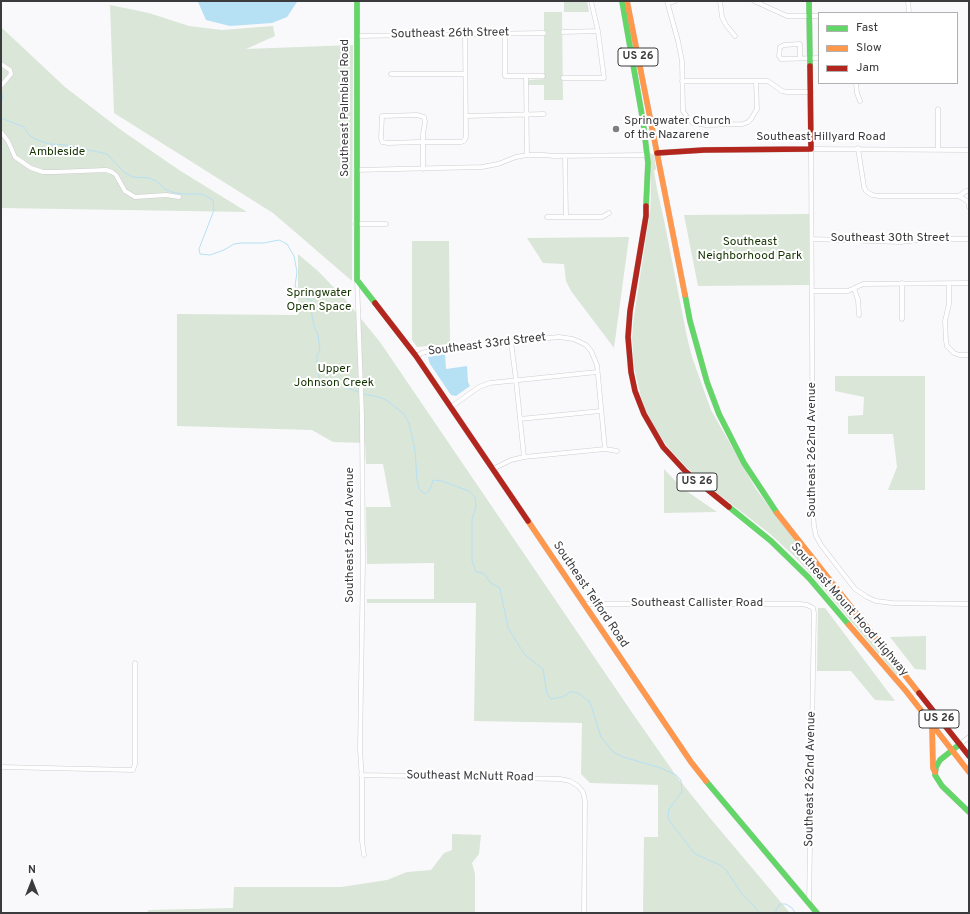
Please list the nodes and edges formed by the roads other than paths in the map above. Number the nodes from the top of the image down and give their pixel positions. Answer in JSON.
{"nodes":[{"id":1,"x":357,"y":1,"type":"edge"},
{"id":2,"x":591,"y":1,"type":"edge"},
{"id":3,"x":622,"y":1,"type":"edge"},
{"id":4,"x":627,"y":1,"type":"edge"},
{"id":5,"x":675,"y":1,"type":"edge"},
{"id":6,"x":720,"y":1,"type":"edge"},
{"id":7,"x":754,"y":1,"type":"edge"},
{"id":8,"x":810,"y":1,"type":"edge"},
{"id":9,"x":908,"y":1,"type":"edge"},
{"id":10,"x":667,"y":2,"type":"edge"},
{"id":11,"x":909,"y":12,"type":"edge"},
{"id":12,"x":810,"y":16,"type":"junction"},
{"id":13,"x":818,"y":16,"type":"edge"},
{"id":14,"x":598,"y":31,"type":"junction"},
{"id":15,"x":563,"y":32,"type":"dead end"},
{"id":16,"x":544,"y":33,"type":"dead end"},
{"id":17,"x":465,"y":34,"type":"junction"},
{"id":18,"x":505,"y":34,"type":"junction"},
{"id":19,"x":357,"y":36,"type":"junction"},
{"id":20,"x":735,"y":36,"type":"dead end"},
{"id":21,"x":800,"y":44,"type":"junction"},
{"id":22,"x":810,"y":44,"type":"junction"},
{"id":23,"x":800,"y":58,"type":"junction"},
{"id":24,"x":810,"y":58,"type":"junction"},
{"id":25,"x":818,"y":58,"type":"edge"},
{"id":26,"x":1,"y":64,"type":"edge"},
{"id":27,"x":391,"y":74,"type":"dead end"},
{"id":28,"x":466,"y":74,"type":"junction"},
{"id":29,"x":526,"y":76,"type":"junction"},
{"id":30,"x":543,"y":76,"type":"dead end"},
{"id":31,"x":563,"y":78,"type":"dead end"},
{"id":32,"x":682,"y":81,"type":"junction"},
{"id":33,"x":756,"y":81,"type":"junction"},
{"id":34,"x":856,"y":84,"type":"edge"},
{"id":35,"x":1,"y":86,"type":"edge"},
{"id":36,"x":811,"y":92,"type":"junction"},
{"id":37,"x":860,"y":101,"type":"dead end"},
{"id":38,"x":640,"y":107,"type":"junction"},
{"id":39,"x":938,"y":109,"type":"dead end"},
{"id":40,"x":526,"y":114,"type":"junction"},
{"id":41,"x":544,"y":114,"type":"dead end"},
{"id":42,"x":466,"y":116,"type":"junction"},
{"id":43,"x":1,"y":132,"type":"edge"},
{"id":44,"x":423,"y":142,"type":"junction"},
{"id":45,"x":858,"y":148,"type":"junction"},
{"id":46,"x":811,"y":149,"type":"junction"},
{"id":47,"x":938,"y":149,"type":"junction"},
{"id":48,"x":969,"y":150,"type":"edge"},
{"id":49,"x":657,"y":153,"type":"junction"},
{"id":50,"x":527,"y":155,"type":"junction"},
{"id":51,"x":647,"y":155,"type":"junction"},
{"id":52,"x":565,"y":156,"type":"junction"},
{"id":53,"x":422,"y":169,"type":"junction"},
{"id":54,"x":356,"y":170,"type":"junction"},
{"id":55,"x":866,"y":191,"type":"junction"},
{"id":56,"x":969,"y":191,"type":"edge"},
{"id":57,"x":862,"y":195,"type":"dead end"},
{"id":58,"x":959,"y":196,"type":"junction"},
{"id":59,"x":179,"y":197,"type":"dead end"},
{"id":60,"x":968,"y":203,"type":"edge"},
{"id":61,"x":608,"y":213,"type":"dead end"},
{"id":62,"x":356,"y":215,"type":"joint"},
{"id":63,"x":547,"y":217,"type":"dead end"},
{"id":64,"x":566,"y":217,"type":"junction"},
{"id":65,"x":356,"y":224,"type":"junction"},
{"id":66,"x":386,"y":224,"type":"dead end"},
{"id":67,"x":812,"y":239,"type":"junction"},
{"id":68,"x":969,"y":239,"type":"edge"},
{"id":69,"x":357,"y":280,"type":"junction"},
{"id":70,"x":902,"y":283,"type":"junction"},
{"id":71,"x":969,"y":283,"type":"edge"},
{"id":72,"x":949,"y":284,"type":"junction"},
{"id":73,"x":854,"y":288,"type":"junction"},
{"id":74,"x":812,"y":291,"type":"junction"},
{"id":75,"x":859,"y":315,"type":"dead end"},
{"id":76,"x":902,"y":319,"type":"dead end"},
{"id":77,"x":511,"y":342,"type":"junction"},
{"id":78,"x":969,"y":355,"type":"edge"},
{"id":79,"x":416,"y":356,"type":"junction"},
{"id":80,"x":597,"y":372,"type":"junction"},
{"id":81,"x":516,"y":380,"type":"junction"},
{"id":82,"x":451,"y":407,"type":"junction"},
{"id":83,"x":601,"y":411,"type":"junction"},
{"id":84,"x":520,"y":419,"type":"junction"},
{"id":85,"x":605,"y":449,"type":"junction"},
{"id":86,"x":617,"y":451,"type":"dead end"},
{"id":87,"x":524,"y":457,"type":"junction"},
{"id":88,"x":493,"y":469,"type":"junction"},
{"id":89,"x":583,"y":604,"type":"junction"},
{"id":90,"x":969,"y":604,"type":"edge"},
{"id":91,"x":810,"y":606,"type":"joint"},
{"id":92,"x":135,"y":663,"type":"dead end"},
{"id":93,"x":906,"y":691,"type":"junction"},
{"id":94,"x":932,"y":724,"type":"junction"},
{"id":95,"x":969,"y":737,"type":"edge"},
{"id":96,"x":960,"y":744,"type":"junction"},
{"id":97,"x":952,"y":750,"type":"junction"},
{"id":98,"x":969,"y":756,"type":"edge"},
{"id":99,"x":969,"y":765,"type":"edge"},
{"id":100,"x":1,"y":767,"type":"edge"},
{"id":101,"x":935,"y":772,"type":"junction"},
{"id":102,"x":969,"y":772,"type":"edge"},
{"id":103,"x":361,"y":776,"type":"junction"},
{"id":104,"x":969,"y":812,"type":"edge"},
{"id":105,"x":364,"y":855,"type":"dead end"},
{"id":106,"x":810,"y":904,"type":"junction"},
{"id":107,"x":584,"y":913,"type":"edge"},
{"id":108,"x":817,"y":913,"type":"edge"}],
"edges":[{"from":1,"to":19,"type":"main road","name":"Southeast Palmblad Road"},
{"from":2,"to":14,"type":"street"},
{"from":3,"to":38,"type":"main road","name":"Southeast Mount Hood Highway","number":"US 26"},
{"from":4,"to":49,"type":"main road","name":"Southeast Mount Hood Highway","number":"US 26"},
{"from":5,"to":10,"type":"street"},
{"from":6,"to":20,"type":"street"},
{"from":7,"to":12,"type":"street"},
{"from":8,"to":12,"type":"main road"},
{"from":9,"to":11,"type":"street"},
{"from":10,"to":32,"type":"street"},
{"from":12,"to":13,"type":"street"},
{"from":12,"to":22,"type":"main road"},
{"from":14,"to":15,"type":"street"},
{"from":14,"to":31,"type":"street"},
{"from":16,"to":18,"type":"street","name":"Southeast 26th Street"},
{"from":17,"to":18,"type":"street","name":"Southeast 26th Street"},
{"from":17,"to":19,"type":"street","name":"Southeast 26th Street"},
{"from":17,"to":28,"type":"street"},
{"from":18,"to":29,"type":"street"},
{"from":19,"to":54,"type":"main road","name":"Southeast Palmblad Road"},
{"from":21,"to":22,"type":"street"},
{"from":21,"to":23,"type":"street"},
{"from":21,"to":23,"type":"street"},
{"from":22,"to":24,"type":"main road"},
{"from":23,"to":24,"type":"street"},
{"from":24,"to":25,"type":"street"},
{"from":24,"to":36,"type":"main road"},
{"from":26,"to":35,"type":"street"},
{"from":27,"to":28,"type":"street"},
{"from":28,"to":42,"type":"street"},
{"from":29,"to":30,"type":"street"},
{"from":29,"to":40,"type":"street"},
{"from":32,"to":33,"type":"street"},
{"from":32,"to":33,"type":"street"},
{"from":33,"to":36,"type":"street"},
{"from":34,"to":37,"type":"street"},
{"from":36,"to":46,"type":"main road"},
{"from":38,"to":49,"type":"main road"},
{"from":38,"to":51,"type":"main road","name":"Southeast Mount Hood Highway","number":"US 26"},
{"from":39,"to":47,"type":"street"},
{"from":40,"to":41,"type":"street"},
{"from":40,"to":42,"type":"street"},
{"from":40,"to":50,"type":"street"},
{"from":42,"to":44,"type":"street"},
{"from":43,"to":59,"type":"street"},
{"from":44,"to":44,"type":"street"},
{"from":44,"to":53,"type":"street"},
{"from":45,"to":46,"type":"street","name":"Southeast Hillyard Road"},
{"from":45,"to":47,"type":"street","name":"Southeast Hillyard Road"},
{"from":45,"to":55,"type":"street"},
{"from":46,"to":49,"type":"main road","name":"Southeast Hillyard Road"},
{"from":46,"to":67,"type":"street","name":"Southeast 262nd Avenue"},
{"from":47,"to":48,"type":"street","name":"Southeast Hillyard Road"},
{"from":49,"to":96,"type":"main road","name":"Southeast Mount Hood Highway","number":"US 26"},
{"from":50,"to":52,"type":"street"},
{"from":50,"to":53,"type":"street"},
{"from":51,"to":52,"type":"street"},
{"from":51,"to":93,"type":"main road","name":"Southeast Mount Hood Highway","number":"US 26"},
{"from":52,"to":64,"type":"street"},
{"from":53,"to":54,"type":"street"},
{"from":54,"to":62,"type":"main road","name":"Southeast Palmblad Road"},
{"from":55,"to":57,"type":"street"},
{"from":55,"to":58,"type":"street"},
{"from":56,"to":58,"type":"street"},
{"from":58,"to":60,"type":"street"},
{"from":61,"to":64,"type":"street"},
{"from":62,"to":65,"type":"main road","name":"Southeast 252nd Avenue"},
{"from":63,"to":64,"type":"street"},
{"from":65,"to":66,"type":"street"},
{"from":65,"to":69,"type":"main road","name":"Southeast 252nd Avenue"},
{"from":67,"to":68,"type":"street","name":"Southeast 30th Street"},
{"from":67,"to":74,"type":"street","name":"Southeast 262nd Avenue"},
{"from":69,"to":79,"type":"main road","name":"Southeast Telford Road"},
{"from":69,"to":103,"type":"street","name":"Southeast 252nd Avenue"},
{"from":70,"to":72,"type":"street"},
{"from":70,"to":73,"type":"street"},
{"from":70,"to":76,"type":"street"},
{"from":71,"to":72,"type":"street"},
{"from":72,"to":78,"type":"street"},
{"from":73,"to":74,"type":"street"},
{"from":73,"to":75,"type":"street"},
{"from":74,"to":90,"type":"street","name":"Southeast 262nd Avenue"},
{"from":77,"to":79,"type":"street","name":"Southeast 33rd Street"},
{"from":77,"to":80,"type":"street","name":"Southeast 33rd Street"},
{"from":77,"to":81,"type":"street"},
{"from":79,"to":82,"type":"main road","name":"Southeast Telford Road"},
{"from":80,"to":81,"type":"street"},
{"from":80,"to":83,"type":"street","name":"Southeast 33rd Street"},
{"from":81,"to":82,"type":"street"},
{"from":81,"to":84,"type":"street"},
{"from":82,"to":88,"type":"main road","name":"Southeast Telford Road"},
{"from":83,"to":84,"type":"street"},
{"from":83,"to":85,"type":"street","name":"Southeast 33rd Street"},
{"from":84,"to":87,"type":"street"},
{"from":85,"to":86,"type":"street"},
{"from":85,"to":87,"type":"street"},
{"from":87,"to":88,"type":"street"},
{"from":88,"to":89,"type":"main road","name":"Southeast Telford Road"},
{"from":89,"to":91,"type":"street","name":"Southeast Callister Road"},
{"from":89,"to":106,"type":"main road","name":"Southeast Telford Road"},
{"from":91,"to":106,"type":"street","name":"Southeast 262nd Avenue"},
{"from":92,"to":100,"type":"street"},
{"from":93,"to":94,"type":"main road","name":"Southeast Mount Hood Highway","number":"US 26"},
{"from":93,"to":96,"type":"main road"},
{"from":94,"to":97,"type":"main road","name":"Southeast Mount Hood Highway","number":"US 26"},
{"from":94,"to":101,"type":"main road"},
{"from":95,"to":96,"type":"street"},
{"from":96,"to":97,"type":"main road"},
{"from":96,"to":98,"type":"main road","name":"Southeast Mount Hood Highway","number":"US 26"},
{"from":97,"to":99,"type":"main road"},
{"from":97,"to":101,"type":"main road"},
{"from":97,"to":102,"type":"main road","name":"Southeast Mount Hood Highway","number":"US 26"},
{"from":101,"to":104,"type":"main road"},
{"from":103,"to":105,"type":"street","name":"Southeast 252nd Avenue"},
{"from":103,"to":107,"type":"street","name":"Southeast McNutt Road"},
{"from":106,"to":108,"type":"main road","name":"Southeast Telford Road"}]}
